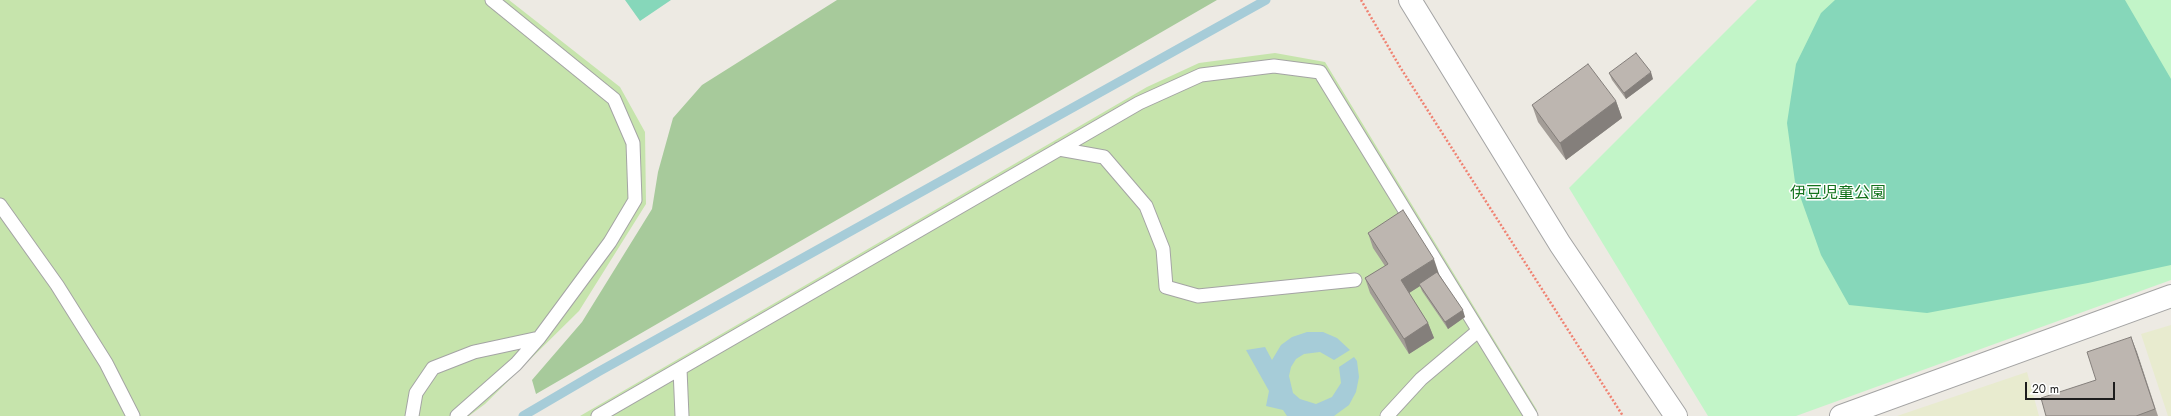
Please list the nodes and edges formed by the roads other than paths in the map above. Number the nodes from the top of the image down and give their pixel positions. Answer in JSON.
{"nodes":[{"id":1,"x":492,"y":0,"type":"edge"},
{"id":2,"x":1410,"y":0,"type":"edge"},
{"id":3,"x":1059,"y":149,"type":"junction"},
{"id":4,"x":0,"y":205,"type":"edge"},
{"id":5,"x":1355,"y":280,"type":"dead end"},
{"id":6,"x":2171,"y":296,"type":"edge"},
{"id":7,"x":1478,"y":330,"type":"junction"},
{"id":8,"x":539,"y":338,"type":"junction"},
{"id":9,"x":680,"y":369,"type":"junction"},
{"id":10,"x":133,"y":416,"type":"edge"},
{"id":11,"x":412,"y":416,"type":"edge"},
{"id":12,"x":457,"y":416,"type":"edge"},
{"id":13,"x":598,"y":416,"type":"edge"},
{"id":14,"x":682,"y":416,"type":"edge"},
{"id":15,"x":1387,"y":416,"type":"edge"},
{"id":16,"x":1531,"y":416,"type":"edge"},
{"id":17,"x":1676,"y":416,"type":"edge"},
{"id":18,"x":1841,"y":416,"type":"edge"}],
"edges":[{"from":1,"to":8,"type":"lane"},
{"from":2,"to":17,"type":"street"},
{"from":3,"to":5,"type":"lane"},
{"from":3,"to":7,"type":"lane"},
{"from":3,"to":9,"type":"lane"},
{"from":4,"to":10,"type":"lane"},
{"from":6,"to":18,"type":"street"},
{"from":7,"to":15,"type":"lane"},
{"from":7,"to":16,"type":"lane"},
{"from":8,"to":11,"type":"lane"},
{"from":8,"to":12,"type":"lane"},
{"from":9,"to":13,"type":"lane"},
{"from":9,"to":14,"type":"lane"}]}
